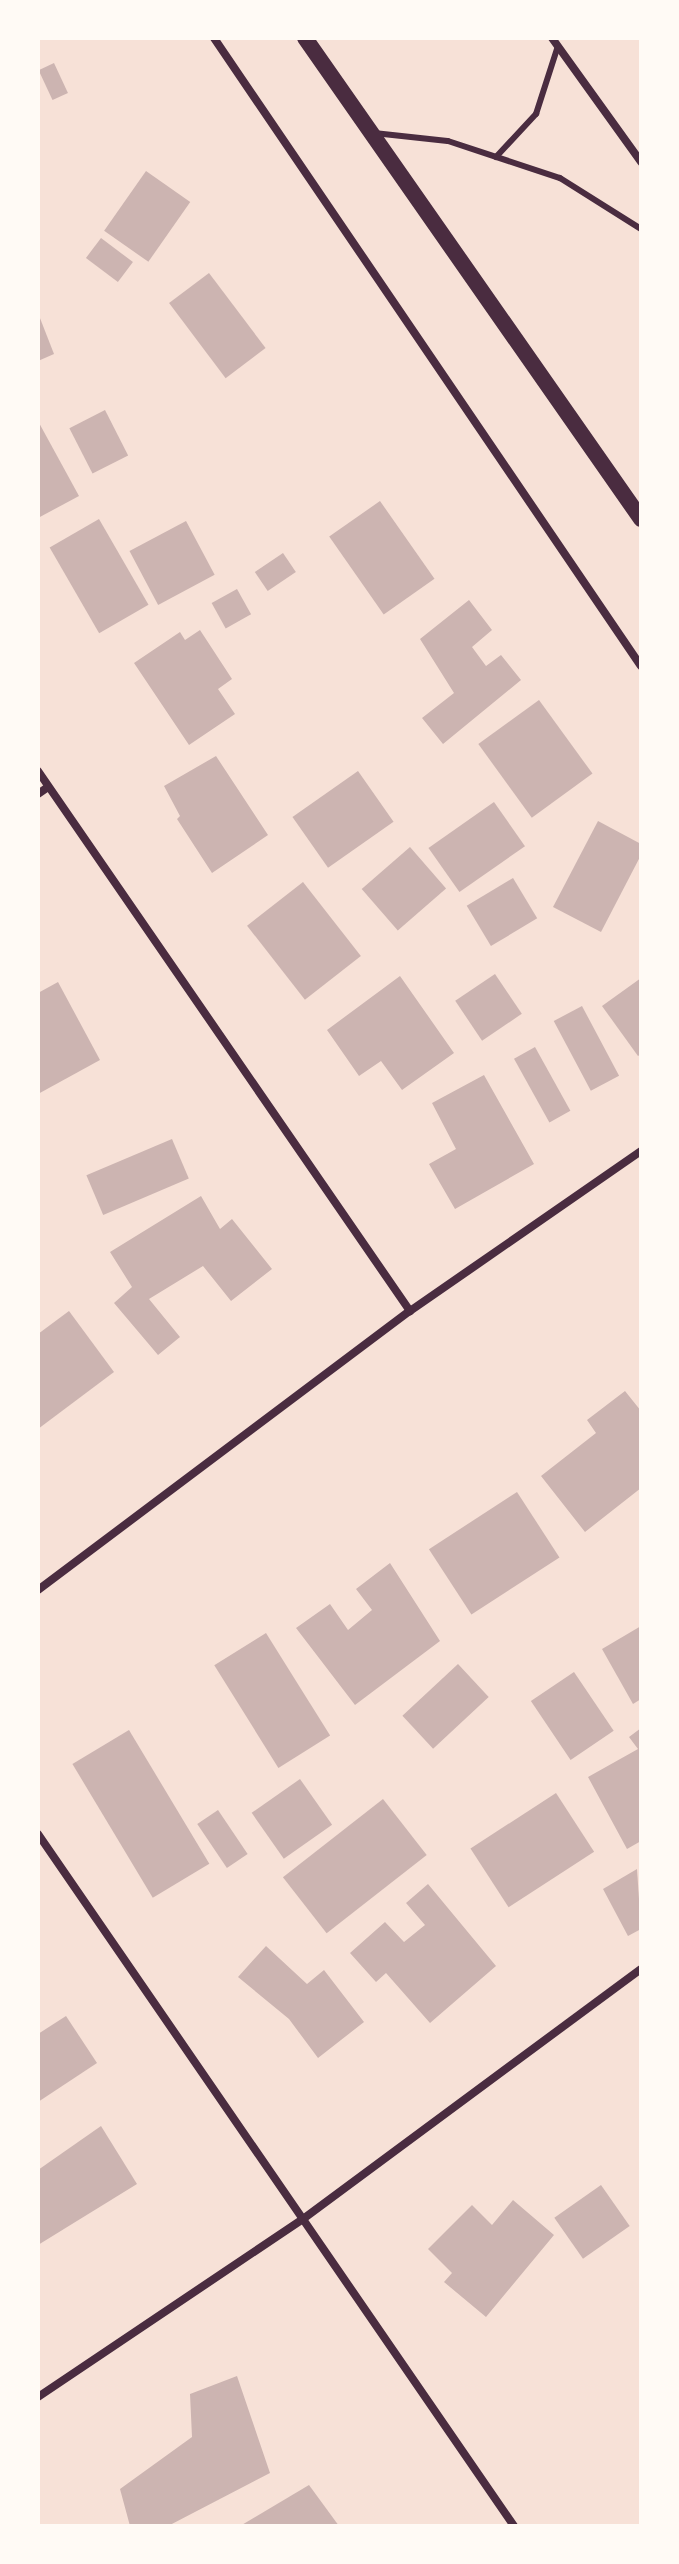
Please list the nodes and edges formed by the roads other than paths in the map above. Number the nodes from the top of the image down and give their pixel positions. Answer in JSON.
{"nodes":[{"id":1,"x":214,"y":38,"type":"edge"},
{"id":2,"x":305,"y":38,"type":"edge"},
{"id":3,"x":555,"y":42,"type":"edge"},
{"id":4,"x":371,"y":132,"type":"junction"},
{"id":5,"x":496,"y":157,"type":"junction"},
{"id":6,"x":641,"y":162,"type":"edge"},
{"id":7,"x":641,"y":229,"type":"edge"},
{"id":8,"x":641,"y":519,"type":"edge"},
{"id":9,"x":641,"y":666,"type":"edge"},
{"id":10,"x":38,"y":771,"type":"edge"},
{"id":11,"x":48,"y":787,"type":"junction"},
{"id":12,"x":38,"y":794,"type":"edge"},
{"id":13,"x":641,"y":1151,"type":"edge"},
{"id":14,"x":410,"y":1311,"type":"junction"},
{"id":15,"x":38,"y":1590,"type":"edge"},
{"id":16,"x":38,"y":1834,"type":"edge"},
{"id":17,"x":641,"y":1969,"type":"edge"},
{"id":18,"x":303,"y":2219,"type":"junction"},
{"id":19,"x":38,"y":2397,"type":"edge"},
{"id":20,"x":514,"y":2526,"type":"edge"}],
"edges":[{"from":1,"to":9,"type":"street"},
{"from":2,"to":4,"type":"main road"},
{"from":3,"to":5,"type":"lane"},
{"from":3,"to":6,"type":"street"},
{"from":4,"to":5,"type":"lane"},
{"from":4,"to":8,"type":"main road"},
{"from":5,"to":7,"type":"lane"},
{"from":10,"to":11,"type":"street"},
{"from":11,"to":12,"type":"street"},
{"from":11,"to":14,"type":"street"},
{"from":13,"to":14,"type":"street"},
{"from":14,"to":15,"type":"street"},
{"from":16,"to":18,"type":"street"},
{"from":17,"to":18,"type":"street"},
{"from":18,"to":19,"type":"street"},
{"from":18,"to":20,"type":"street"}]}
